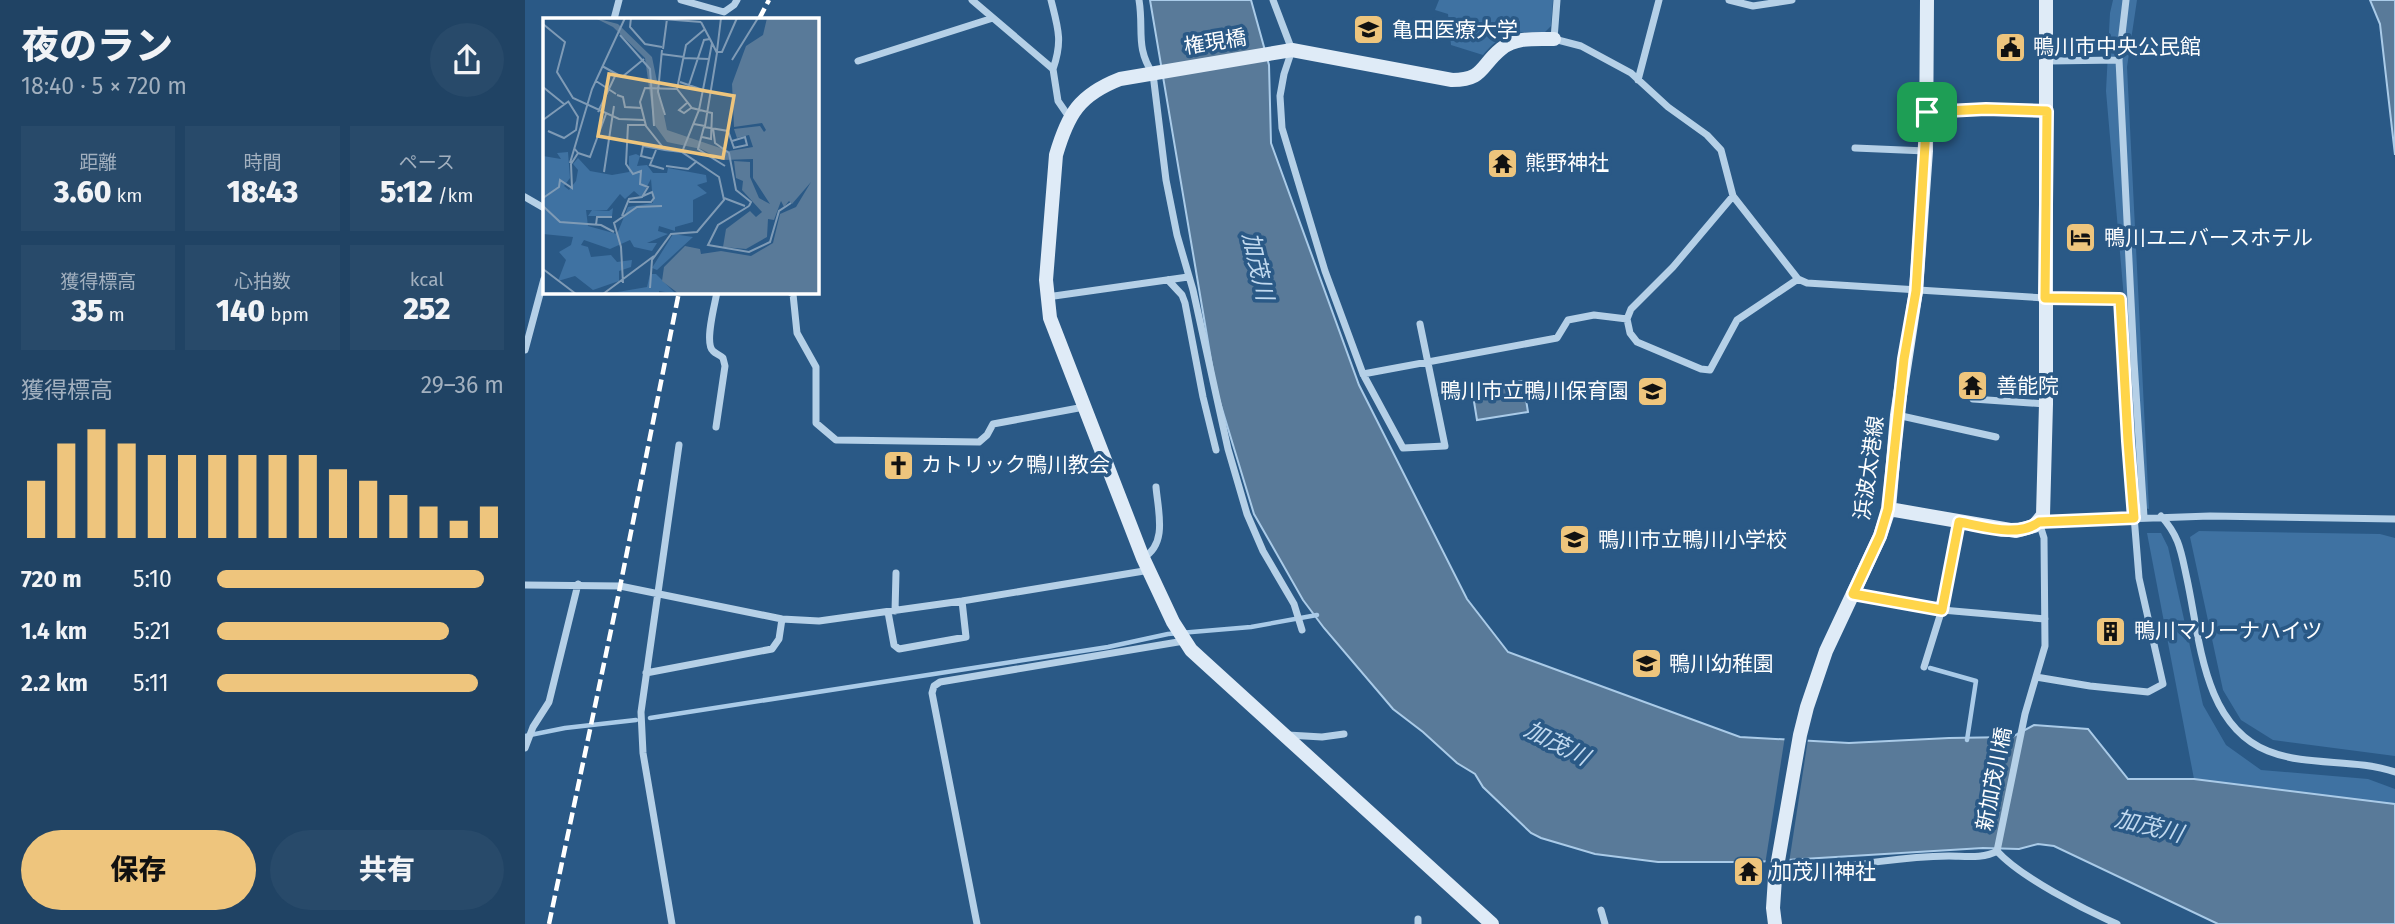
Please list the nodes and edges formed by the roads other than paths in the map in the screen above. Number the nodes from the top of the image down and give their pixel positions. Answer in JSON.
{"nodes":[{"id":1,"x":619,"y":0,"type":"edge"},
{"id":2,"x":681,"y":0,"type":"edge"},
{"id":3,"x":737,"y":0,"type":"edge"},
{"id":4,"x":972,"y":0,"type":"edge"},
{"id":5,"x":1051,"y":0,"type":"edge"},
{"id":6,"x":1139,"y":0,"type":"edge"},
{"id":7,"x":1273,"y":0,"type":"edge"},
{"id":8,"x":1557,"y":0,"type":"edge"},
{"id":9,"x":1659,"y":0,"type":"edge"},
{"id":10,"x":1729,"y":0,"type":"edge"},
{"id":11,"x":1792,"y":0,"type":"edge"},
{"id":12,"x":1927,"y":0,"type":"edge"},
{"id":13,"x":2046,"y":0,"type":"edge"},
{"id":14,"x":2126,"y":0,"type":"edge"},
{"id":15,"x":1777,"y":2,"type":"edge"},
{"id":16,"x":614,"y":18,"type":"edge"},
{"id":17,"x":993,"y":18,"type":"junction"},
{"id":18,"x":1553,"y":39,"type":"junction"},
{"id":19,"x":1286,"y":51,"type":"junction"},
{"id":20,"x":2119,"y":60,"type":"junction"},
{"id":21,"x":858,"y":61,"type":"dead end"},
{"id":22,"x":2047,"y":61,"type":"junction"},
{"id":23,"x":1053,"y":69,"type":"junction"},
{"id":24,"x":1155,"y":73,"type":"junction"},
{"id":25,"x":1638,"y":80,"type":"junction"},
{"id":26,"x":2047,"y":111,"type":"junction"},
{"id":27,"x":1927,"y":112,"type":"junction"},
{"id":28,"x":1069,"y":117,"type":"junction"},
{"id":29,"x":1855,"y":148,"type":"dead end"},
{"id":30,"x":1926,"y":151,"type":"junction"},
{"id":31,"x":525,"y":197,"type":"edge"},
{"id":32,"x":1733,"y":197,"type":"junction"},
{"id":33,"x":543,"y":207,"type":"edge"},
{"id":34,"x":1188,"y":277,"type":"junction"},
{"id":35,"x":1798,"y":279,"type":"junction"},
{"id":36,"x":1168,"y":280,"type":"junction"},
{"id":37,"x":543,"y":283,"type":"edge"},
{"id":38,"x":1916,"y":291,"type":"junction"},
{"id":39,"x":717,"y":294,"type":"edge"},
{"id":40,"x":791,"y":294,"type":"edge"},
{"id":41,"x":1046,"y":297,"type":"junction"},
{"id":42,"x":2045,"y":298,"type":"junction"},
{"id":43,"x":1627,"y":319,"type":"junction"},
{"id":44,"x":1420,"y":324,"type":"dead end"},
{"id":45,"x":525,"y":350,"type":"edge"},
{"id":46,"x":1428,"y":361,"type":"junction"},
{"id":47,"x":1363,"y":374,"type":"junction"},
{"id":48,"x":1973,"y":399,"type":"dead end"},
{"id":49,"x":2046,"y":404,"type":"junction"},
{"id":50,"x":1084,"y":407,"type":"junction"},
{"id":51,"x":1897,"y":415,"type":"junction"},
{"id":52,"x":716,"y":427,"type":"dead end"},
{"id":53,"x":1996,"y":437,"type":"dead end"},
{"id":54,"x":679,"y":444,"type":"dead end"},
{"id":55,"x":1216,"y":450,"type":"dead end"},
{"id":56,"x":1156,"y":487,"type":"dead end"},
{"id":57,"x":1888,"y":509,"type":"junction"},
{"id":58,"x":2161,"y":516,"type":"junction"},
{"id":59,"x":2144,"y":517,"type":"junction"},
{"id":60,"x":2134,"y":518,"type":"junction"},
{"id":61,"x":2395,"y":519,"type":"edge"},
{"id":62,"x":1959,"y":522,"type":"junction"},
{"id":63,"x":2039,"y":522,"type":"junction"},
{"id":64,"x":1146,"y":564,"type":"junction"},
{"id":65,"x":896,"y":573,"type":"dead end"},
{"id":66,"x":578,"y":584,"type":"junction"},
{"id":67,"x":525,"y":585,"type":"edge"},
{"id":68,"x":657,"y":593,"type":"junction"},
{"id":69,"x":1853,"y":594,"type":"junction"},
{"id":70,"x":962,"y":601,"type":"junction"},
{"id":71,"x":1942,"y":610,"type":"junction"},
{"id":72,"x":891,"y":612,"type":"junction"},
{"id":73,"x":782,"y":619,"type":"junction"},
{"id":74,"x":2045,"y":619,"type":"junction"},
{"id":75,"x":1302,"y":630,"type":"dead end"},
{"id":76,"x":1184,"y":641,"type":"junction"},
{"id":77,"x":1924,"y":667,"type":"dead end"},
{"id":78,"x":646,"y":673,"type":"junction"},
{"id":79,"x":2036,"y":677,"type":"junction"},
{"id":80,"x":1284,"y":734,"type":"junction"},
{"id":81,"x":1344,"y":734,"type":"dead end"},
{"id":82,"x":525,"y":747,"type":"edge"},
{"id":83,"x":2395,"y":772,"type":"edge"},
{"id":84,"x":1997,"y":850,"type":"junction"},
{"id":85,"x":1775,"y":874,"type":"junction"},
{"id":86,"x":1601,"y":910,"type":"dead end"},
{"id":87,"x":672,"y":924,"type":"edge"},
{"id":88,"x":977,"y":924,"type":"edge"},
{"id":89,"x":1492,"y":924,"type":"edge"},
{"id":90,"x":1605,"y":924,"type":"edge"},
{"id":91,"x":1775,"y":924,"type":"edge"},
{"id":92,"x":2117,"y":924,"type":"edge"}],
"edges":[{"from":1,"to":16,"type":"street"},
{"from":2,"to":3,"type":"street"},
{"from":4,"to":17,"type":"street"},
{"from":5,"to":23,"type":"street"},
{"from":6,"to":24,"type":"street"},
{"from":7,"to":19,"type":"street"},
{"from":8,"to":18,"type":"street"},
{"from":9,"to":25,"type":"street"},
{"from":10,"to":15,"type":"street"},
{"from":11,"to":15,"type":"street"},
{"from":12,"to":27,"type":"main road","name":"浜波太港線"},
{"from":13,"to":22,"type":"main road"},
{"from":14,"to":20,"type":"street"},
{"from":17,"to":21,"type":"street"},
{"from":17,"to":23,"type":"street"},
{"from":18,"to":19,"type":"main road","name":"権現橋"},
{"from":18,"to":25,"type":"street"},
{"from":19,"to":24,"type":"main road","name":"権現橋"},
{"from":19,"to":47,"type":"street"},
{"from":20,"to":22,"type":"street"},
{"from":20,"to":59,"type":"street"},
{"from":22,"to":26,"type":"main road"},
{"from":23,"to":28,"type":"street"},
{"from":24,"to":28,"type":"main road","name":"権現橋"},
{"from":24,"to":34,"type":"street"},
{"from":25,"to":32,"type":"street"},
{"from":26,"to":27,"type":"street"},
{"from":26,"to":42,"type":"main road"},
{"from":27,"to":30,"type":"main road","name":"浜波太港線"},
{"from":28,"to":41,"type":"main road"},
{"from":29,"to":30,"type":"street"},
{"from":30,"to":38,"type":"main road","name":"浜波太港線"},
{"from":31,"to":33,"type":"street"},
{"from":32,"to":35,"type":"street"},
{"from":32,"to":43,"type":"street"},
{"from":34,"to":36,"type":"street"},
{"from":34,"to":75,"type":"street"},
{"from":35,"to":38,"type":"street"},
{"from":35,"to":43,"type":"street"},
{"from":36,"to":41,"type":"street"},
{"from":36,"to":55,"type":"street"},
{"from":37,"to":45,"type":"street"},
{"from":38,"to":42,"type":"street"},
{"from":38,"to":51,"type":"main road","name":"浜波太港線"},
{"from":39,"to":52,"type":"street"},
{"from":40,"to":50,"type":"street"},
{"from":41,"to":50,"type":"main road"},
{"from":42,"to":49,"type":"main road"},
{"from":42,"to":60,"type":"street"},
{"from":43,"to":46,"type":"street"},
{"from":44,"to":46,"type":"street"},
{"from":46,"to":47,"type":"street"},
{"from":46,"to":47,"type":"street"},
{"from":48,"to":49,"type":"street"},
{"from":49,"to":63,"type":"main road"},
{"from":50,"to":64,"type":"main road"},
{"from":51,"to":53,"type":"street"},
{"from":51,"to":57,"type":"main road","name":"浜波太港線"},
{"from":54,"to":68,"type":"street"},
{"from":56,"to":64,"type":"street"},
{"from":57,"to":62,"type":"main road"},
{"from":57,"to":69,"type":"main road","name":"浜波太港線"},
{"from":58,"to":59,"type":"street"},
{"from":58,"to":61,"type":"street"},
{"from":58,"to":83,"type":"street"},
{"from":59,"to":60,"type":"street"},
{"from":60,"to":63,"type":"street"},
{"from":60,"to":79,"type":"street"},
{"from":62,"to":63,"type":"main road"},
{"from":62,"to":71,"type":"street"},
{"from":63,"to":74,"type":"street","name":"新加茂川橋"},
{"from":64,"to":70,"type":"street"},
{"from":64,"to":76,"type":"main road"},
{"from":65,"to":72,"type":"street"},
{"from":66,"to":67,"type":"street"},
{"from":66,"to":68,"type":"street"},
{"from":66,"to":82,"type":"street"},
{"from":68,"to":73,"type":"street"},
{"from":68,"to":78,"type":"street"},
{"from":69,"to":71,"type":"street"},
{"from":69,"to":85,"type":"main road","name":"浜波太港線"},
{"from":70,"to":72,"type":"street"},
{"from":70,"to":72,"type":"street"},
{"from":71,"to":74,"type":"street"},
{"from":71,"to":77,"type":"street"},
{"from":72,"to":73,"type":"street"},
{"from":73,"to":78,"type":"street"},
{"from":74,"to":79,"type":"street","name":"新加茂川橋"},
{"from":76,"to":80,"type":"main road"},
{"from":76,"to":88,"type":"street"},
{"from":78,"to":87,"type":"street"},
{"from":79,"to":84,"type":"street","name":"新加茂川橋"},
{"from":80,"to":81,"type":"street"},
{"from":80,"to":89,"type":"main road"},
{"from":84,"to":85,"type":"street"},
{"from":84,"to":92,"type":"street"},
{"from":85,"to":91,"type":"main road","name":"浜波太港線"},
{"from":86,"to":90,"type":"street"}]}
